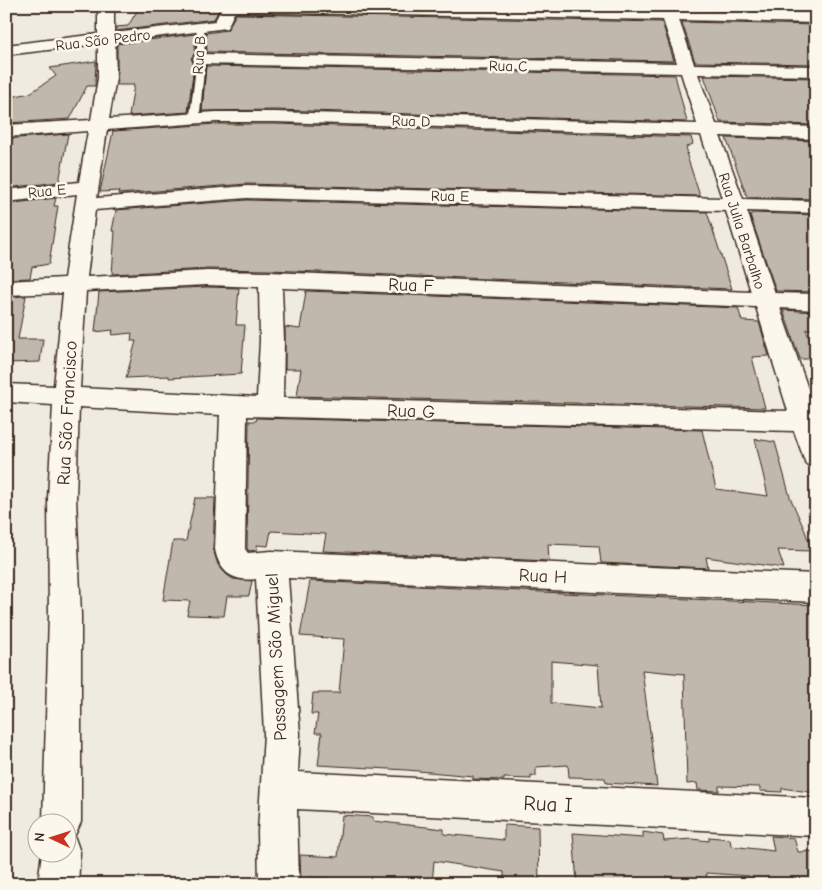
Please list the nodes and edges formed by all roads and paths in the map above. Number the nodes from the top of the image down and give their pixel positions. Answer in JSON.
{"nodes":[{"id":1,"x":106,"y":6,"type":"edge"},
{"id":2,"x":667,"y":11,"type":"edge"},
{"id":3,"x":816,"y":18,"type":"edge"},
{"id":4,"x":200,"y":29,"type":"junction"},
{"id":5,"x":107,"y":39,"type":"junction"},
{"id":6,"x":6,"y":50,"type":"edge"},
{"id":7,"x":201,"y":60,"type":"junction"},
{"id":8,"x":687,"y":69,"type":"junction"},
{"id":9,"x":816,"y":71,"type":"edge"},
{"id":10,"x":216,"y":117,"type":"junction"},
{"id":11,"x":99,"y":124,"type":"junction"},
{"id":12,"x":709,"y":130,"type":"junction"},
{"id":13,"x":6,"y":131,"type":"edge"},
{"id":14,"x":816,"y":133,"type":"edge"},
{"id":15,"x":6,"y":196,"type":"edge"},
{"id":16,"x":86,"y":196,"type":"junction"},
{"id":17,"x":734,"y":203,"type":"junction"},
{"id":18,"x":816,"y":207,"type":"edge"},
{"id":19,"x":270,"y":280,"type":"junction"},
{"id":20,"x":75,"y":283,"type":"junction"},
{"id":21,"x":6,"y":288,"type":"edge"},
{"id":22,"x":764,"y":300,"type":"junction"},
{"id":23,"x":816,"y":302,"type":"edge"},
{"id":24,"x":6,"y":393,"type":"edge"},
{"id":25,"x":66,"y":398,"type":"junction"},
{"id":26,"x":234,"y":406,"type":"junction"},
{"id":27,"x":270,"y":407,"type":"junction"},
{"id":28,"x":810,"y":422,"type":"edge"},
{"id":29,"x":816,"y":456,"type":"edge"},
{"id":30,"x":271,"y":564,"type":"junction"},
{"id":31,"x":816,"y":588,"type":"edge"},
{"id":32,"x":280,"y":790,"type":"junction"},
{"id":33,"x":62,"y":812,"type":"edge"},
{"id":34,"x":816,"y":817,"type":"edge"},
{"id":35,"x":60,"y":862,"type":"edge"},
{"id":36,"x":58,"y":884,"type":"edge"},
{"id":37,"x":279,"y":884,"type":"edge"}],
"edges":[{"from":1,"to":5,"type":"street","name":"Rua São Francisco"},
{"from":2,"to":3,"type":"street","name":"Rua B"},
{"from":2,"to":4,"type":"street","name":"Rua B"},
{"from":2,"to":8,"type":"street","name":"Rua Julia Barbalho"},
{"from":4,"to":5,"type":"street","name":"Rua São Pedro"},
{"from":4,"to":7,"type":"lane","name":"Rua B"},
{"from":5,"to":6,"type":"street","name":"Rua São Pedro"},
{"from":5,"to":11,"type":"street","name":"Rua São Francisco"},
{"from":7,"to":8,"type":"street","name":"Rua C"},
{"from":7,"to":10,"type":"lane","name":"Rua B"},
{"from":8,"to":9,"type":"street","name":"Rua C"},
{"from":8,"to":12,"type":"street","name":"Rua Julia Barbalho"},
{"from":10,"to":11,"type":"street","name":"Rua D"},
{"from":10,"to":12,"type":"street","name":"Rua D"},
{"from":11,"to":13,"type":"street","name":"Rua D"},
{"from":11,"to":16,"type":"street","name":"Rua São Francisco"},
{"from":12,"to":14,"type":"street","name":"Rua D"},
{"from":12,"to":17,"type":"street","name":"Rua Julia Barbalho"},
{"from":15,"to":16,"type":"street","name":"Rua E"},
{"from":16,"to":17,"type":"street","name":"Rua E"},
{"from":16,"to":20,"type":"street","name":"Rua São Francisco"},
{"from":17,"to":18,"type":"street","name":"Rua E"},
{"from":17,"to":22,"type":"street","name":"Rua Julia Barbalho"},
{"from":19,"to":20,"type":"street","name":"Rua F"},
{"from":19,"to":22,"type":"street","name":"Rua F"},
{"from":19,"to":27,"type":"street"},
{"from":20,"to":21,"type":"street","name":"Rua F"},
{"from":20,"to":25,"type":"street","name":"Rua São Francisco"},
{"from":22,"to":23,"type":"street","name":"Rua F"},
{"from":22,"to":28,"type":"street","name":"Rua Julia Barbalho"},
{"from":24,"to":25,"type":"street","name":"Rua G"},
{"from":25,"to":26,"type":"street","name":"Rua G"},
{"from":25,"to":33,"type":"street","name":"Rua São Francisco"},
{"from":26,"to":27,"type":"street","name":"Rua G"},
{"from":26,"to":30,"type":"street","name":"Passagem São Miguel"},
{"from":27,"to":28,"type":"street","name":"Rua G"},
{"from":28,"to":29,"type":"street","name":"Rua Julia Barbalho"},
{"from":30,"to":31,"type":"street","name":"Rua H"},
{"from":30,"to":32,"type":"street","name":"Passagem São Miguel"},
{"from":32,"to":34,"type":"street","name":"Rua I"},
{"from":32,"to":37,"type":"street","name":"Passagem São Miguel"},
{"from":35,"to":36,"type":"street"}]}
